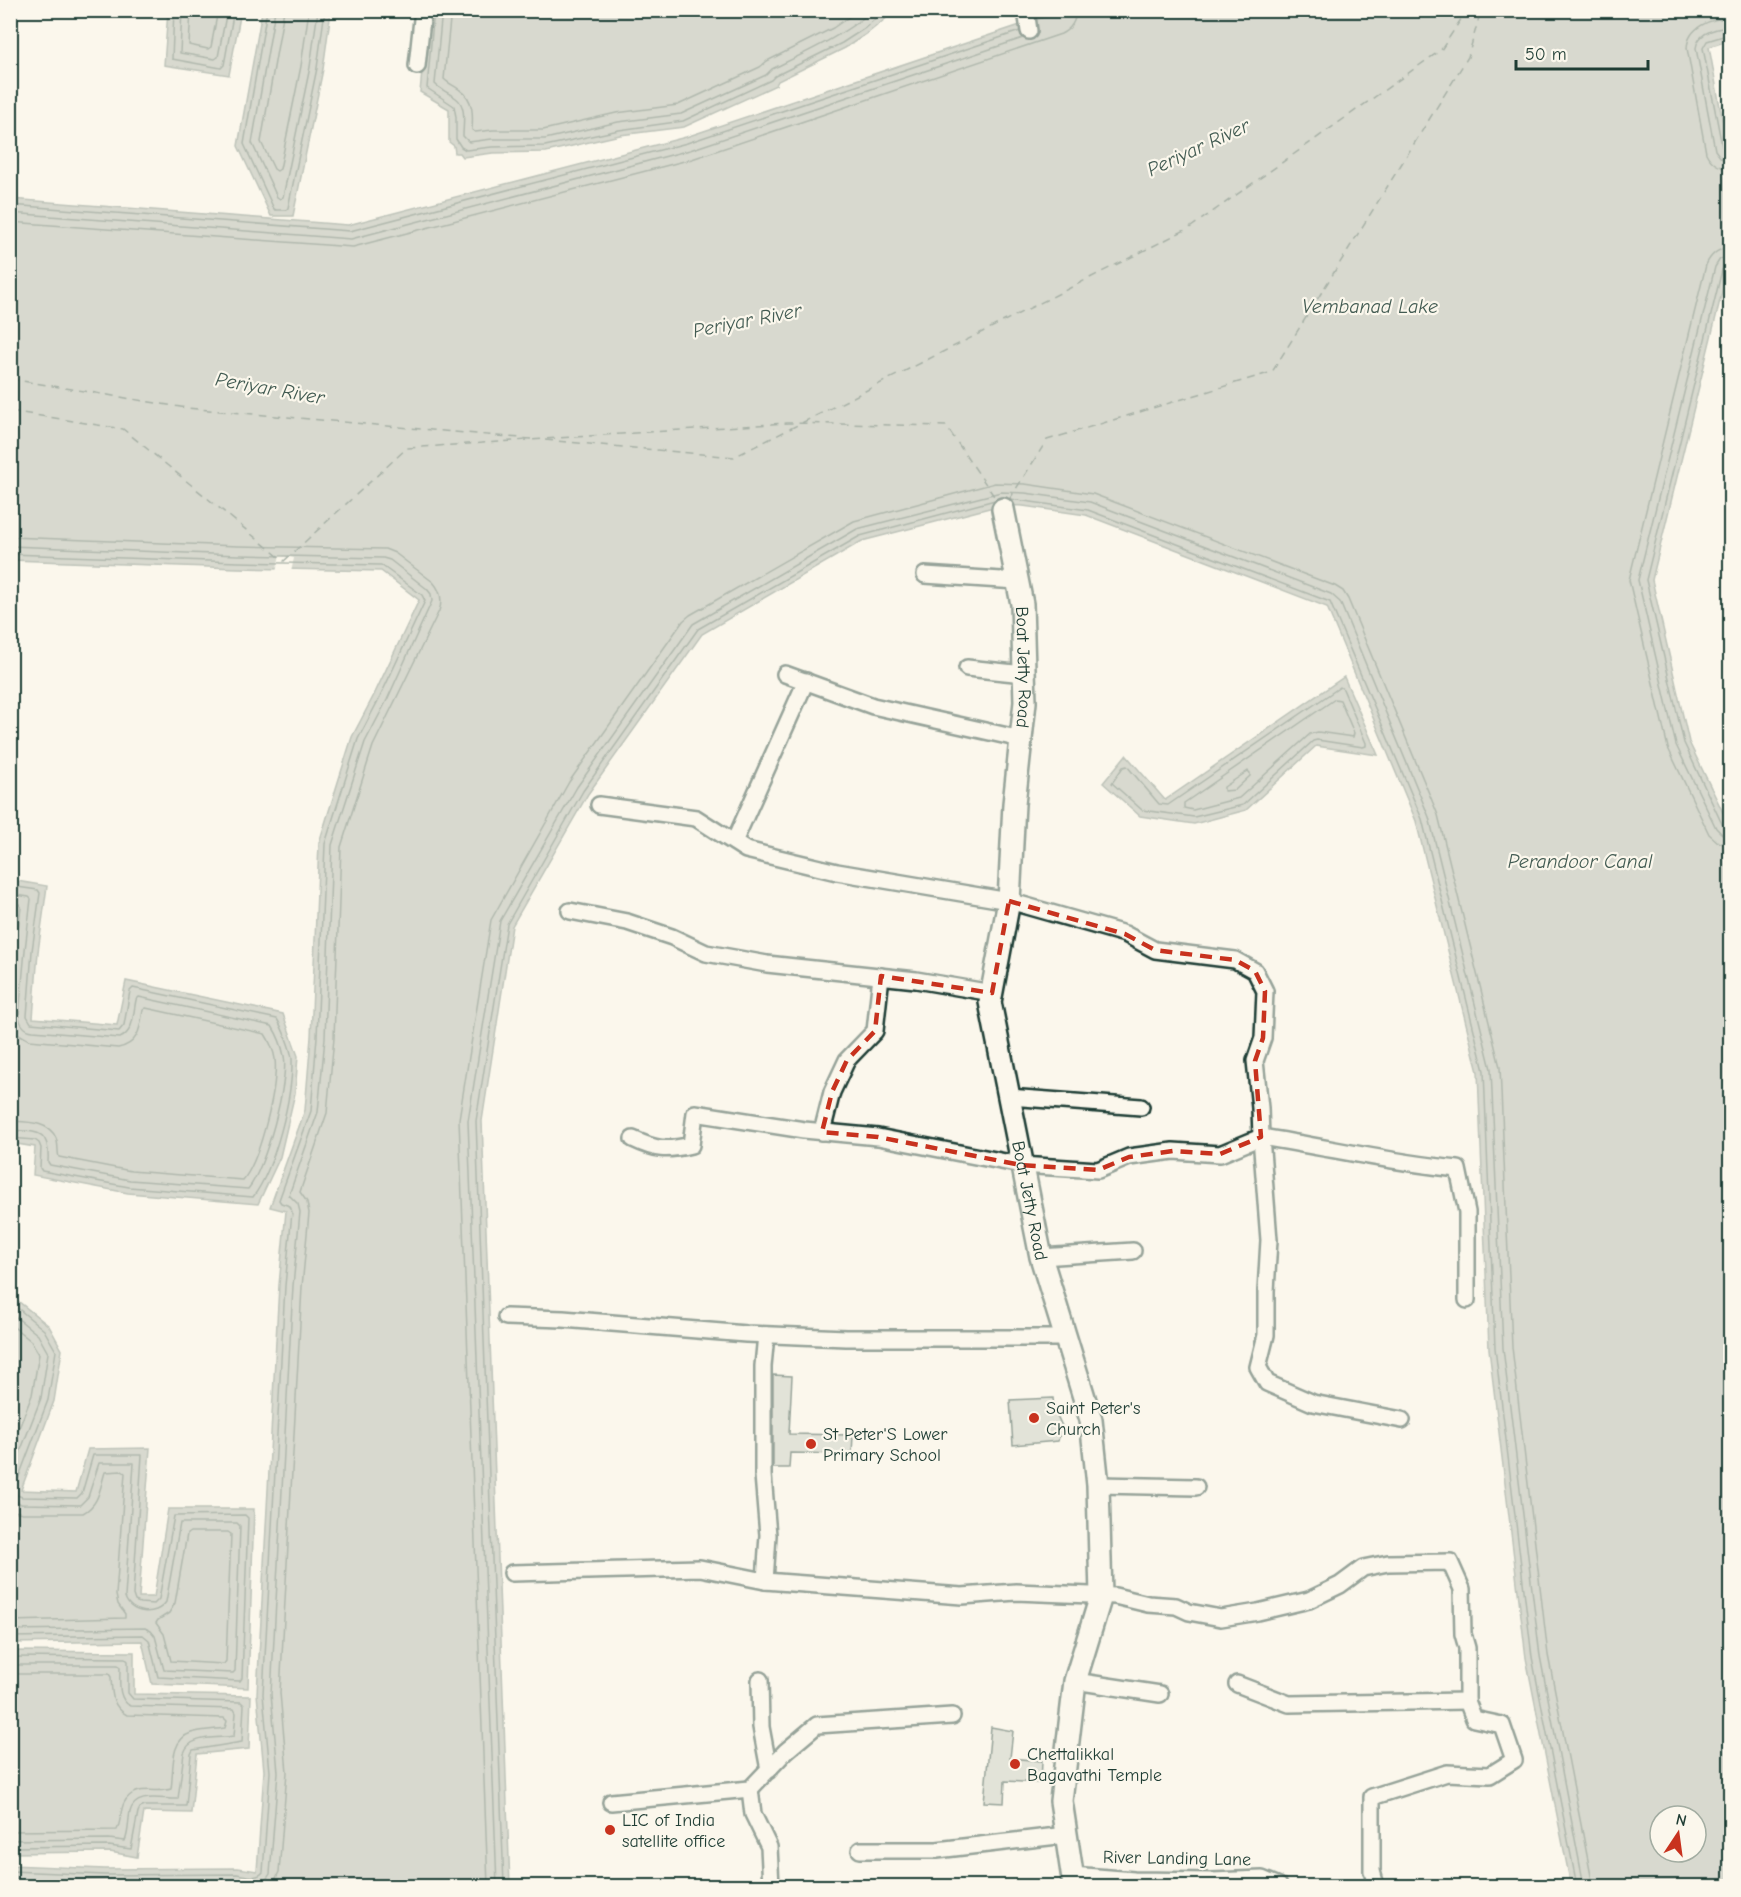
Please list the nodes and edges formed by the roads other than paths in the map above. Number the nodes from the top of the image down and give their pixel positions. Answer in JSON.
{"nodes":[{"id":1,"x":423,"y":10,"type":"edge"},
{"id":2,"x":1026,"y":10,"type":"edge"},
{"id":3,"x":1029,"y":31,"type":"dead end"},
{"id":4,"x":417,"y":66,"type":"dead end"},
{"id":5,"x":1003,"y":509,"type":"dead end"},
{"id":6,"x":925,"y":575,"type":"dead end"},
{"id":7,"x":1017,"y":581,"type":"junction"},
{"id":8,"x":967,"y":668,"type":"dead end"},
{"id":9,"x":784,"y":674,"type":"dead end"},
{"id":10,"x":1024,"y":674,"type":"junction"},
{"id":11,"x":806,"y":681,"type":"junction"},
{"id":12,"x":1021,"y":739,"type":"junction"},
{"id":13,"x":599,"y":805,"type":"dead end"},
{"id":14,"x":734,"y":842,"type":"junction"},
{"id":15,"x":1009,"y":902,"type":"junction"},
{"id":16,"x":570,"y":911,"type":"dead end"},
{"id":17,"x":881,"y":976,"type":"junction"},
{"id":18,"x":992,"y":993,"type":"junction"},
{"id":19,"x":1008,"y":1097,"type":"junction"},
{"id":20,"x":1141,"y":1107,"type":"dead end"},
{"id":21,"x":822,"y":1132,"type":"junction"},
{"id":22,"x":1261,"y":1137,"type":"junction"},
{"id":23,"x":633,"y":1139,"type":"dead end"},
{"id":24,"x":1021,"y":1165,"type":"junction"},
{"id":25,"x":1133,"y":1251,"type":"dead end"},
{"id":26,"x":1041,"y":1257,"type":"junction"},
{"id":27,"x":1467,"y":1300,"type":"dead end"},
{"id":28,"x":506,"y":1317,"type":"dead end"},
{"id":29,"x":766,"y":1335,"type":"junction"},
{"id":30,"x":1065,"y":1338,"type":"junction"},
{"id":31,"x":1402,"y":1420,"type":"dead end"},
{"id":32,"x":1098,"y":1485,"type":"junction"},
{"id":33,"x":1196,"y":1486,"type":"dead end"},
{"id":34,"x":512,"y":1573,"type":"dead end"},
{"id":35,"x":765,"y":1581,"type":"junction"},
{"id":36,"x":1101,"y":1596,"type":"junction"},
{"id":37,"x":760,"y":1680,"type":"dead end"},
{"id":38,"x":1075,"y":1681,"type":"junction"},
{"id":39,"x":1237,"y":1684,"type":"dead end"},
{"id":40,"x":1160,"y":1694,"type":"dead end"},
{"id":41,"x":1467,"y":1701,"type":"junction"},
{"id":42,"x":952,"y":1716,"type":"dead end"},
{"id":43,"x":769,"y":1770,"type":"junction"},
{"id":44,"x":750,"y":1789,"type":"junction"},
{"id":45,"x":611,"y":1802,"type":"dead end"},
{"id":46,"x":1066,"y":1835,"type":"junction"},
{"id":47,"x":860,"y":1850,"type":"dead end"},
{"id":48,"x":1073,"y":1881,"type":"edge"},
{"id":49,"x":771,"y":1887,"type":"edge"},
{"id":50,"x":1279,"y":1887,"type":"edge"},
{"id":51,"x":1376,"y":1887,"type":"edge"}],
"edges":[{"from":1,"to":4,"type":"street"},
{"from":2,"to":3,"type":"street"},
{"from":5,"to":7,"type":"street","name":"Boat Jetty Road"},
{"from":6,"to":7,"type":"street"},
{"from":7,"to":10,"type":"street","name":"Boat Jetty Road"},
{"from":8,"to":10,"type":"street"},
{"from":9,"to":11,"type":"street"},
{"from":10,"to":12,"type":"street","name":"Boat Jetty Road"},
{"from":11,"to":12,"type":"street"},
{"from":11,"to":14,"type":"street"},
{"from":12,"to":15,"type":"street","name":"Boat Jetty Road"},
{"from":13,"to":14,"type":"street"},
{"from":14,"to":15,"type":"street"},
{"from":15,"to":18,"type":"street","name":"Boat Jetty Road"},
{"from":15,"to":22,"type":"street"},
{"from":16,"to":17,"type":"street"},
{"from":17,"to":18,"type":"street"},
{"from":17,"to":21,"type":"street"},
{"from":18,"to":19,"type":"street","name":"Boat Jetty Road"},
{"from":19,"to":20,"type":"street"},
{"from":19,"to":24,"type":"street","name":"Boat Jetty Road"},
{"from":21,"to":23,"type":"street"},
{"from":21,"to":24,"type":"street"},
{"from":22,"to":24,"type":"street"},
{"from":22,"to":27,"type":"street"},
{"from":22,"to":31,"type":"street"},
{"from":24,"to":26,"type":"street","name":"Boat Jetty Road"},
{"from":25,"to":26,"type":"street"},
{"from":26,"to":30,"type":"street","name":"Boat Jetty Road"},
{"from":28,"to":29,"type":"street"},
{"from":29,"to":30,"type":"street"},
{"from":29,"to":35,"type":"street"},
{"from":30,"to":32,"type":"street","name":"Boat Jetty Road"},
{"from":32,"to":33,"type":"street"},
{"from":32,"to":36,"type":"street","name":"Boat Jetty Road"},
{"from":34,"to":35,"type":"street"},
{"from":35,"to":36,"type":"street"},
{"from":36,"to":38,"type":"street","name":"Boat Jetty Road"},
{"from":36,"to":41,"type":"street"},
{"from":37,"to":43,"type":"street"},
{"from":38,"to":40,"type":"street"},
{"from":38,"to":46,"type":"street","name":"Boat Jetty Road"},
{"from":39,"to":41,"type":"street"},
{"from":41,"to":51,"type":"street"},
{"from":42,"to":43,"type":"street"},
{"from":43,"to":44,"type":"street"},
{"from":44,"to":45,"type":"street"},
{"from":44,"to":49,"type":"street"},
{"from":46,"to":47,"type":"street"},
{"from":46,"to":48,"type":"street","name":"Boat Jetty Road"},
{"from":48,"to":50,"type":"street","name":"River Landing Lane"}]}
